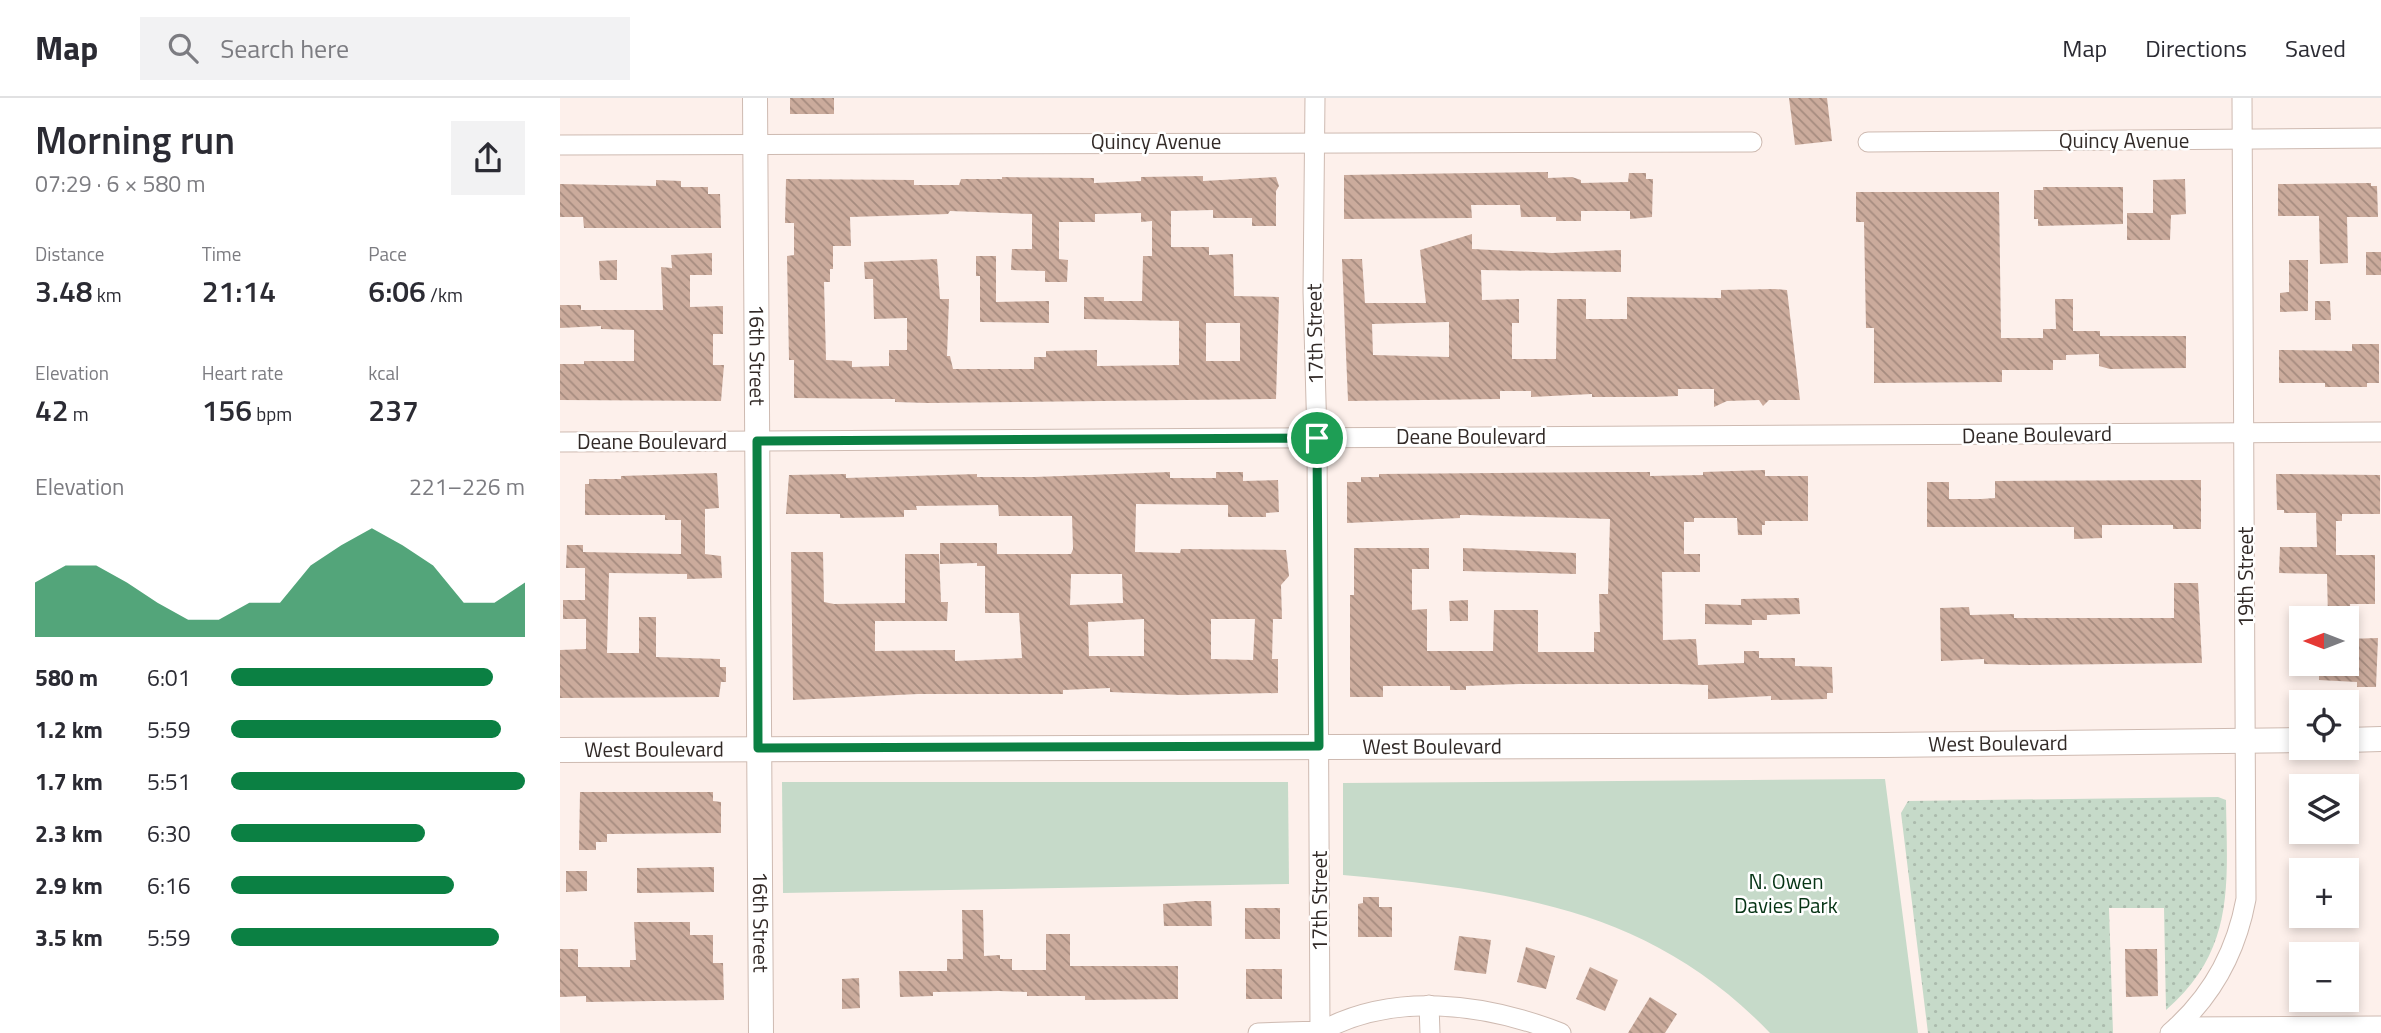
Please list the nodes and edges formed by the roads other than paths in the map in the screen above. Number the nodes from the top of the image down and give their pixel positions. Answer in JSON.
{"nodes":[{"id":1,"x":755,"y":98,"type":"edge"},
{"id":2,"x":1315,"y":98,"type":"edge"},
{"id":3,"x":2242,"y":98,"type":"edge"},
{"id":4,"x":2381,"y":138,"type":"edge"},
{"id":5,"x":1315,"y":141,"type":"junction"},
{"id":6,"x":2242,"y":141,"type":"junction"},
{"id":7,"x":1752,"y":142,"type":"dead end"},
{"id":8,"x":1868,"y":142,"type":"dead end"},
{"id":9,"x":755,"y":144,"type":"junction"},
{"id":10,"x":560,"y":145,"type":"edge"},
{"id":11,"x":2381,"y":432,"type":"edge"},
{"id":12,"x":2245,"y":433,"type":"junction"},
{"id":13,"x":1317,"y":438,"type":"junction"},
{"id":14,"x":757,"y":441,"type":"junction"},
{"id":15,"x":560,"y":442,"type":"edge"},
{"id":16,"x":2381,"y":739,"type":"edge"},
{"id":17,"x":2247,"y":740,"type":"junction"},
{"id":18,"x":2289,"y":740,"type":"edge"},
{"id":19,"x":2359,"y":740,"type":"edge"},
{"id":20,"x":1319,"y":746,"type":"junction"},
{"id":21,"x":758,"y":748,"type":"junction"},
{"id":22,"x":560,"y":750,"type":"edge"},
{"id":23,"x":1429,"y":1005,"type":"junction"},
{"id":24,"x":2381,"y":1026,"type":"edge"},
{"id":25,"x":2174,"y":1030,"type":"edge"},
{"id":26,"x":1319,"y":1032,"type":"edge"},
{"id":27,"x":761,"y":1033,"type":"edge"},
{"id":28,"x":1258,"y":1033,"type":"edge"},
{"id":29,"x":1430,"y":1033,"type":"edge"},
{"id":30,"x":1561,"y":1033,"type":"edge"}],
"edges":[{"from":1,"to":9,"type":"street","name":"16th Street"},
{"from":2,"to":5,"type":"street","name":"17th Street"},
{"from":3,"to":6,"type":"street","name":"19th Street"},
{"from":4,"to":6,"type":"street","name":"Quincy Avenue"},
{"from":5,"to":7,"type":"street","name":"Quincy Avenue"},
{"from":5,"to":9,"type":"street","name":"Quincy Avenue"},
{"from":5,"to":13,"type":"street","name":"17th Street"},
{"from":6,"to":8,"type":"street","name":"Quincy Avenue"},
{"from":6,"to":12,"type":"street","name":"19th Street"},
{"from":9,"to":10,"type":"street","name":"Quincy Avenue"},
{"from":9,"to":14,"type":"street","name":"16th Street"},
{"from":11,"to":12,"type":"street","name":"Deane Boulevard"},
{"from":12,"to":13,"type":"street","name":"Deane Boulevard"},
{"from":12,"to":17,"type":"street","name":"19th Street"},
{"from":13,"to":14,"type":"street","name":"Deane Boulevard"},
{"from":13,"to":20,"type":"street","name":"17th Street"},
{"from":14,"to":15,"type":"street","name":"Deane Boulevard"},
{"from":14,"to":21,"type":"street","name":"16th Street"},
{"from":16,"to":19,"type":"street"},
{"from":17,"to":18,"type":"street","name":"West Boulevard"},
{"from":17,"to":20,"type":"street","name":"West Boulevard"},
{"from":17,"to":25,"type":"street","name":"19th Street"},
{"from":20,"to":21,"type":"street","name":"West Boulevard"},
{"from":20,"to":26,"type":"street","name":"17th Street"},
{"from":21,"to":22,"type":"street","name":"West Boulevard"},
{"from":21,"to":27,"type":"street","name":"16th Street"},
{"from":23,"to":26,"type":"street"},
{"from":23,"to":29,"type":"street"},
{"from":23,"to":30,"type":"street"},
{"from":24,"to":25,"type":"street"},
{"from":26,"to":28,"type":"street"}]}
